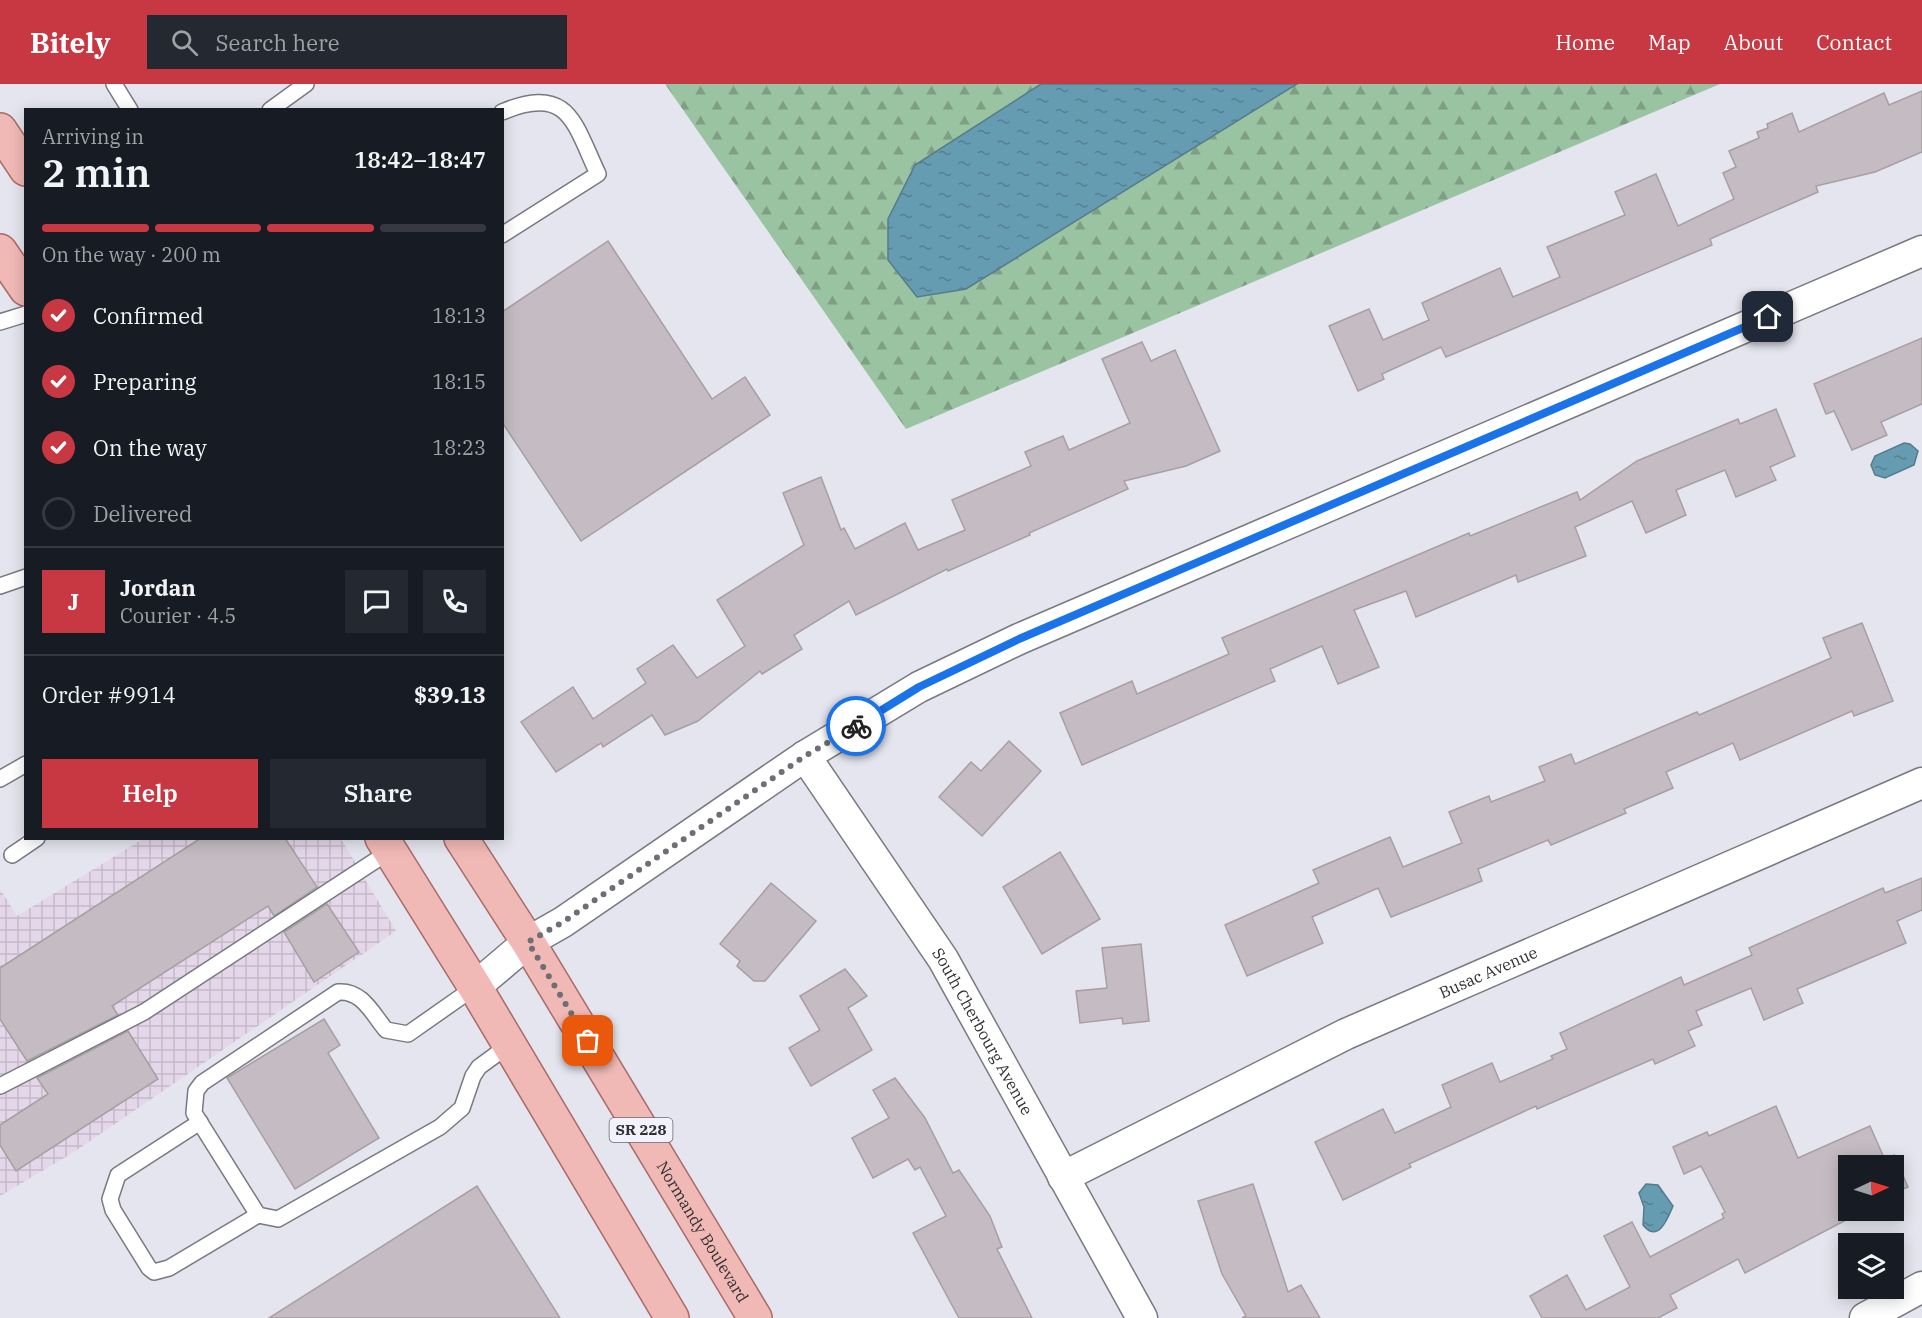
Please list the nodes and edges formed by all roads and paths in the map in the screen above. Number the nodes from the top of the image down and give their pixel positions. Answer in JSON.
{"nodes":[{"id":1,"x":114,"y":84,"type":"edge"},
{"id":2,"x":306,"y":84,"type":"edge"},
{"id":3,"x":129,"y":108,"type":"edge"},
{"id":4,"x":273,"y":108,"type":"edge"},
{"id":5,"x":504,"y":111,"type":"edge"},
{"id":6,"x":0,"y":130,"type":"edge"},
{"id":7,"x":24,"y":166,"type":"edge"},
{"id":8,"x":504,"y":235,"type":"edge"},
{"id":9,"x":0,"y":251,"type":"edge"},
{"id":10,"x":1922,"y":251,"type":"edge"},
{"id":11,"x":24,"y":286,"type":"edge"},
{"id":12,"x":24,"y":315,"type":"edge"},
{"id":13,"x":0,"y":322,"type":"edge"},
{"id":14,"x":24,"y":578,"type":"edge"},
{"id":15,"x":0,"y":586,"type":"edge"},
{"id":16,"x":805,"y":756,"type":"junction"},
{"id":17,"x":24,"y":765,"type":"edge"},
{"id":18,"x":0,"y":779,"type":"edge"},
{"id":19,"x":1922,"y":783,"type":"edge"},
{"id":20,"x":34,"y":840,"type":"edge"},
{"id":21,"x":462,"y":840,"type":"edge"},
{"id":22,"x":386,"y":845,"type":"edge"},
{"id":23,"x":12,"y":855,"type":"dead end"},
{"id":24,"x":528,"y":942,"type":"junction"},
{"id":25,"x":475,"y":987,"type":"junction"},
{"id":26,"x":509,"y":1045,"type":"junction"},
{"id":27,"x":0,"y":1086,"type":"edge"},
{"id":28,"x":200,"y":1122,"type":"junction"},
{"id":29,"x":1063,"y":1177,"type":"junction"},
{"id":30,"x":258,"y":1215,"type":"junction"},
{"id":31,"x":1922,"y":1287,"type":"edge"},
{"id":32,"x":672,"y":1318,"type":"edge"},
{"id":33,"x":755,"y":1318,"type":"edge"},
{"id":34,"x":1142,"y":1318,"type":"edge"},
{"id":35,"x":1865,"y":1318,"type":"edge"}],
"edges":[{"from":1,"to":3,"type":"lane"},
{"from":2,"to":4,"type":"lane"},
{"from":5,"to":8,"type":"lane"},
{"from":6,"to":7,"type":"main road"},
{"from":9,"to":11,"type":"main road"},
{"from":10,"to":16,"type":"street"},
{"from":12,"to":13,"type":"lane"},
{"from":14,"to":15,"type":"lane"},
{"from":16,"to":24,"type":"street"},
{"from":16,"to":29,"type":"street","name":"South Cherbourg Avenue"},
{"from":17,"to":18,"type":"lane"},
{"from":19,"to":29,"type":"street","name":"Busac Avenue"},
{"from":20,"to":23,"type":"lane"},
{"from":21,"to":24,"type":"main road","name":"Normandy Boulevard","number":"SR 228"},
{"from":22,"to":25,"type":"main road"},
{"from":22,"to":27,"type":"lane"},
{"from":24,"to":25,"type":"street"},
{"from":24,"to":33,"type":"main road","name":"Normandy Boulevard","number":"SR 228"},
{"from":25,"to":26,"type":"main road"},
{"from":25,"to":28,"type":"lane"},
{"from":26,"to":30,"type":"lane"},
{"from":26,"to":32,"type":"main road"},
{"from":28,"to":30,"type":"lane"},
{"from":28,"to":30,"type":"lane"},
{"from":29,"to":34,"type":"street","name":"South Cherbourg Avenue"},
{"from":31,"to":35,"type":"street"}]}
